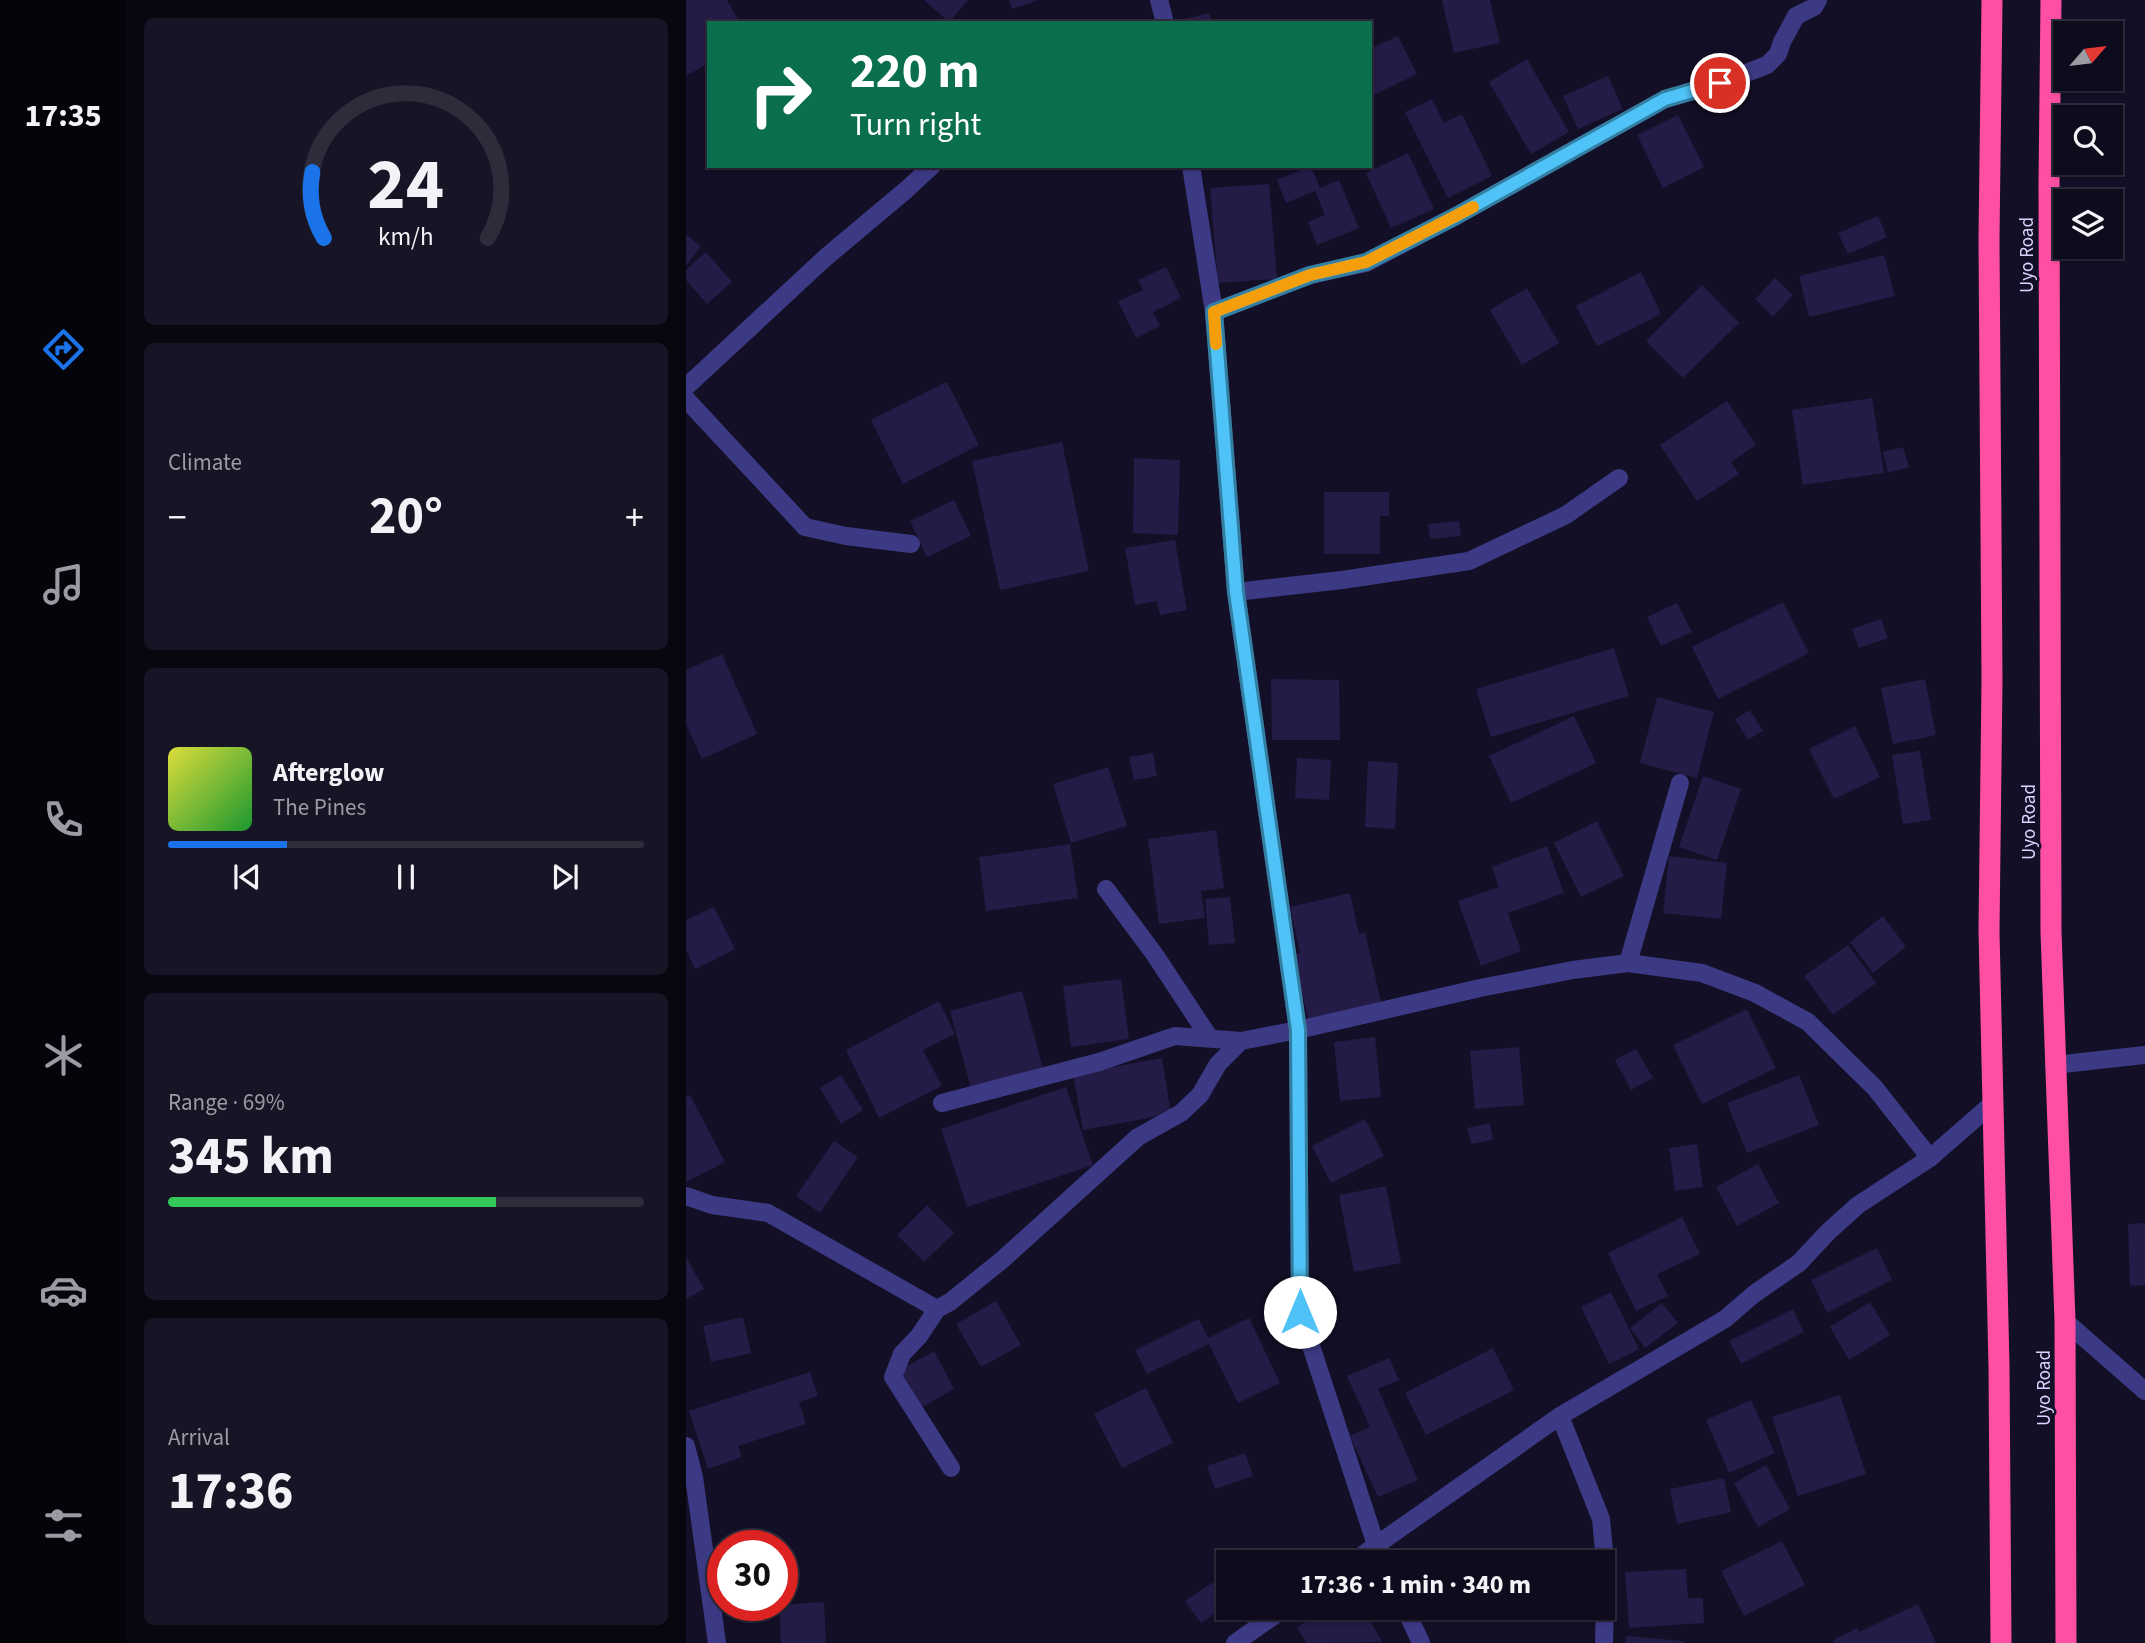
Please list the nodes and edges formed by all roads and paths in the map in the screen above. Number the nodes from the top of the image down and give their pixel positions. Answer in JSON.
{"nodes":[{"id":1,"x":1159,"y":0,"type":"edge"},
{"id":2,"x":1818,"y":0,"type":"edge"},
{"id":3,"x":1992,"y":0,"type":"edge"},
{"id":4,"x":2051,"y":0,"type":"edge"},
{"id":5,"x":1164,"y":21,"type":"edge"},
{"id":6,"x":930,"y":168,"type":"edge"},
{"id":7,"x":1191,"y":168,"type":"edge"},
{"id":8,"x":1214,"y":312,"type":"junction"},
{"id":9,"x":686,"y":387,"type":"edge"},
{"id":10,"x":686,"y":399,"type":"edge"},
{"id":11,"x":1619,"y":478,"type":"dead end"},
{"id":12,"x":911,"y":544,"type":"dead end"},
{"id":13,"x":1236,"y":592,"type":"junction"},
{"id":14,"x":1680,"y":783,"type":"dead end"},
{"id":15,"x":1106,"y":889,"type":"dead end"},
{"id":16,"x":1628,"y":963,"type":"junction"},
{"id":17,"x":1298,"y":1030,"type":"junction"},
{"id":18,"x":1209,"y":1037,"type":"junction"},
{"id":19,"x":1241,"y":1041,"type":"junction"},
{"id":20,"x":2145,"y":1055,"type":"edge"},
{"id":21,"x":2054,"y":1065,"type":"junction"},
{"id":22,"x":942,"y":1103,"type":"dead end"},
{"id":23,"x":1993,"y":1103,"type":"junction"},
{"id":24,"x":1930,"y":1158,"type":"junction"},
{"id":25,"x":686,"y":1196,"type":"edge"},
{"id":26,"x":937,"y":1309,"type":"junction"},
{"id":27,"x":2065,"y":1321,"type":"junction"},
{"id":28,"x":2145,"y":1391,"type":"edge"},
{"id":29,"x":1560,"y":1416,"type":"junction"},
{"id":30,"x":686,"y":1446,"type":"edge"},
{"id":31,"x":951,"y":1468,"type":"dead end"},
{"id":32,"x":1376,"y":1545,"type":"junction"},
{"id":33,"x":1369,"y":1550,"type":"edge"},
{"id":34,"x":1378,"y":1550,"type":"edge"},
{"id":35,"x":1268,"y":1620,"type":"edge"},
{"id":36,"x":1410,"y":1620,"type":"edge"},
{"id":37,"x":717,"y":1643,"type":"edge"},
{"id":38,"x":1235,"y":1643,"type":"edge"},
{"id":39,"x":1421,"y":1643,"type":"edge"},
{"id":40,"x":1604,"y":1643,"type":"edge"},
{"id":41,"x":2001,"y":1643,"type":"edge"},
{"id":42,"x":2066,"y":1643,"type":"edge"}],
"edges":[{"from":1,"to":5,"type":"street"},
{"from":2,"to":8,"type":"street"},
{"from":3,"to":23,"type":"highway","name":"Uyo Road"},
{"from":4,"to":21,"type":"highway","name":"Uyo Road"},
{"from":6,"to":9,"type":"street"},
{"from":7,"to":8,"type":"street"},
{"from":8,"to":13,"type":"street"},
{"from":10,"to":12,"type":"street"},
{"from":11,"to":13,"type":"street"},
{"from":13,"to":17,"type":"street"},
{"from":14,"to":16,"type":"street"},
{"from":15,"to":18,"type":"street"},
{"from":16,"to":17,"type":"street"},
{"from":16,"to":24,"type":"street"},
{"from":17,"to":19,"type":"street"},
{"from":17,"to":32,"type":"street"},
{"from":18,"to":19,"type":"street"},
{"from":18,"to":22,"type":"street"},
{"from":19,"to":26,"type":"street"},
{"from":20,"to":21,"type":"street"},
{"from":21,"to":27,"type":"highway","name":"Uyo Road"},
{"from":23,"to":24,"type":"street"},
{"from":23,"to":41,"type":"highway","name":"Uyo Road"},
{"from":24,"to":29,"type":"street"},
{"from":25,"to":26,"type":"street"},
{"from":26,"to":31,"type":"street"},
{"from":27,"to":28,"type":"street"},
{"from":27,"to":42,"type":"highway","name":"Uyo Road"},
{"from":29,"to":32,"type":"street"},
{"from":29,"to":40,"type":"street"},
{"from":30,"to":37,"type":"street"},
{"from":32,"to":33,"type":"street"},
{"from":32,"to":34,"type":"street"},
{"from":35,"to":38,"type":"street"},
{"from":36,"to":39,"type":"street"}]}
